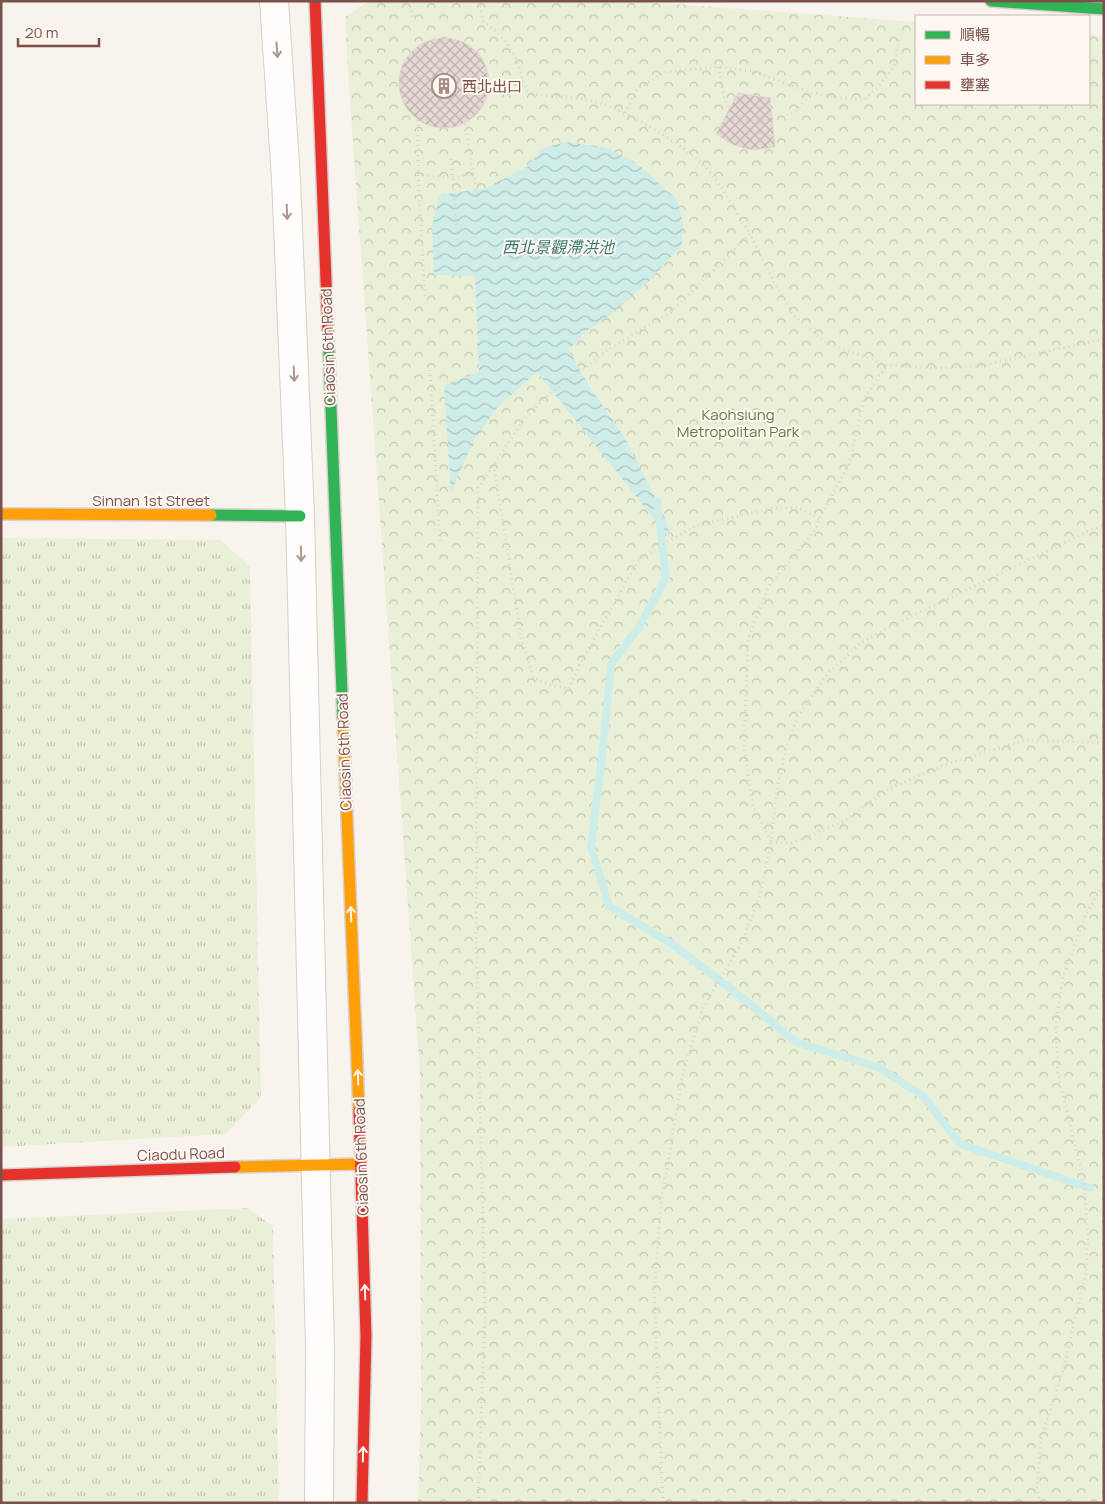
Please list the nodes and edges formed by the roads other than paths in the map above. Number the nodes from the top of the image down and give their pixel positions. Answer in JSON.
{"nodes":[{"id":1,"x":274,"y":1,"type":"edge"},
{"id":2,"x":314,"y":1,"type":"edge"},
{"id":3,"x":991,"y":1,"type":"edge"},
{"id":4,"x":1104,"y":9,"type":"edge"},
{"id":5,"x":1,"y":514,"type":"edge"},
{"id":6,"x":300,"y":516,"type":"junction"},
{"id":7,"x":316,"y":1164,"type":"junction"},
{"id":8,"x":361,"y":1164,"type":"junction"},
{"id":9,"x":1,"y":1176,"type":"edge"},
{"id":10,"x":319,"y":1503,"type":"edge"},
{"id":11,"x":362,"y":1503,"type":"edge"}],
"edges":[{"from":1,"to":6,"type":"street","one_way":true},
{"from":8,"to":2,"type":"street","name":"Ciaosin 6th Road","one_way":true},
{"from":3,"to":4,"type":"street"},
{"from":5,"to":6,"type":"street","name":"Sinnan 1st Street"},
{"from":6,"to":7,"type":"street","one_way":true},
{"from":7,"to":8,"type":"street","name":"Ciaodu Road"},
{"from":7,"to":9,"type":"street","name":"Ciaodu Road"},
{"from":7,"to":10,"type":"street"},
{"from":11,"to":8,"type":"street","name":"Ciaosin 6th Road","one_way":true}]}
